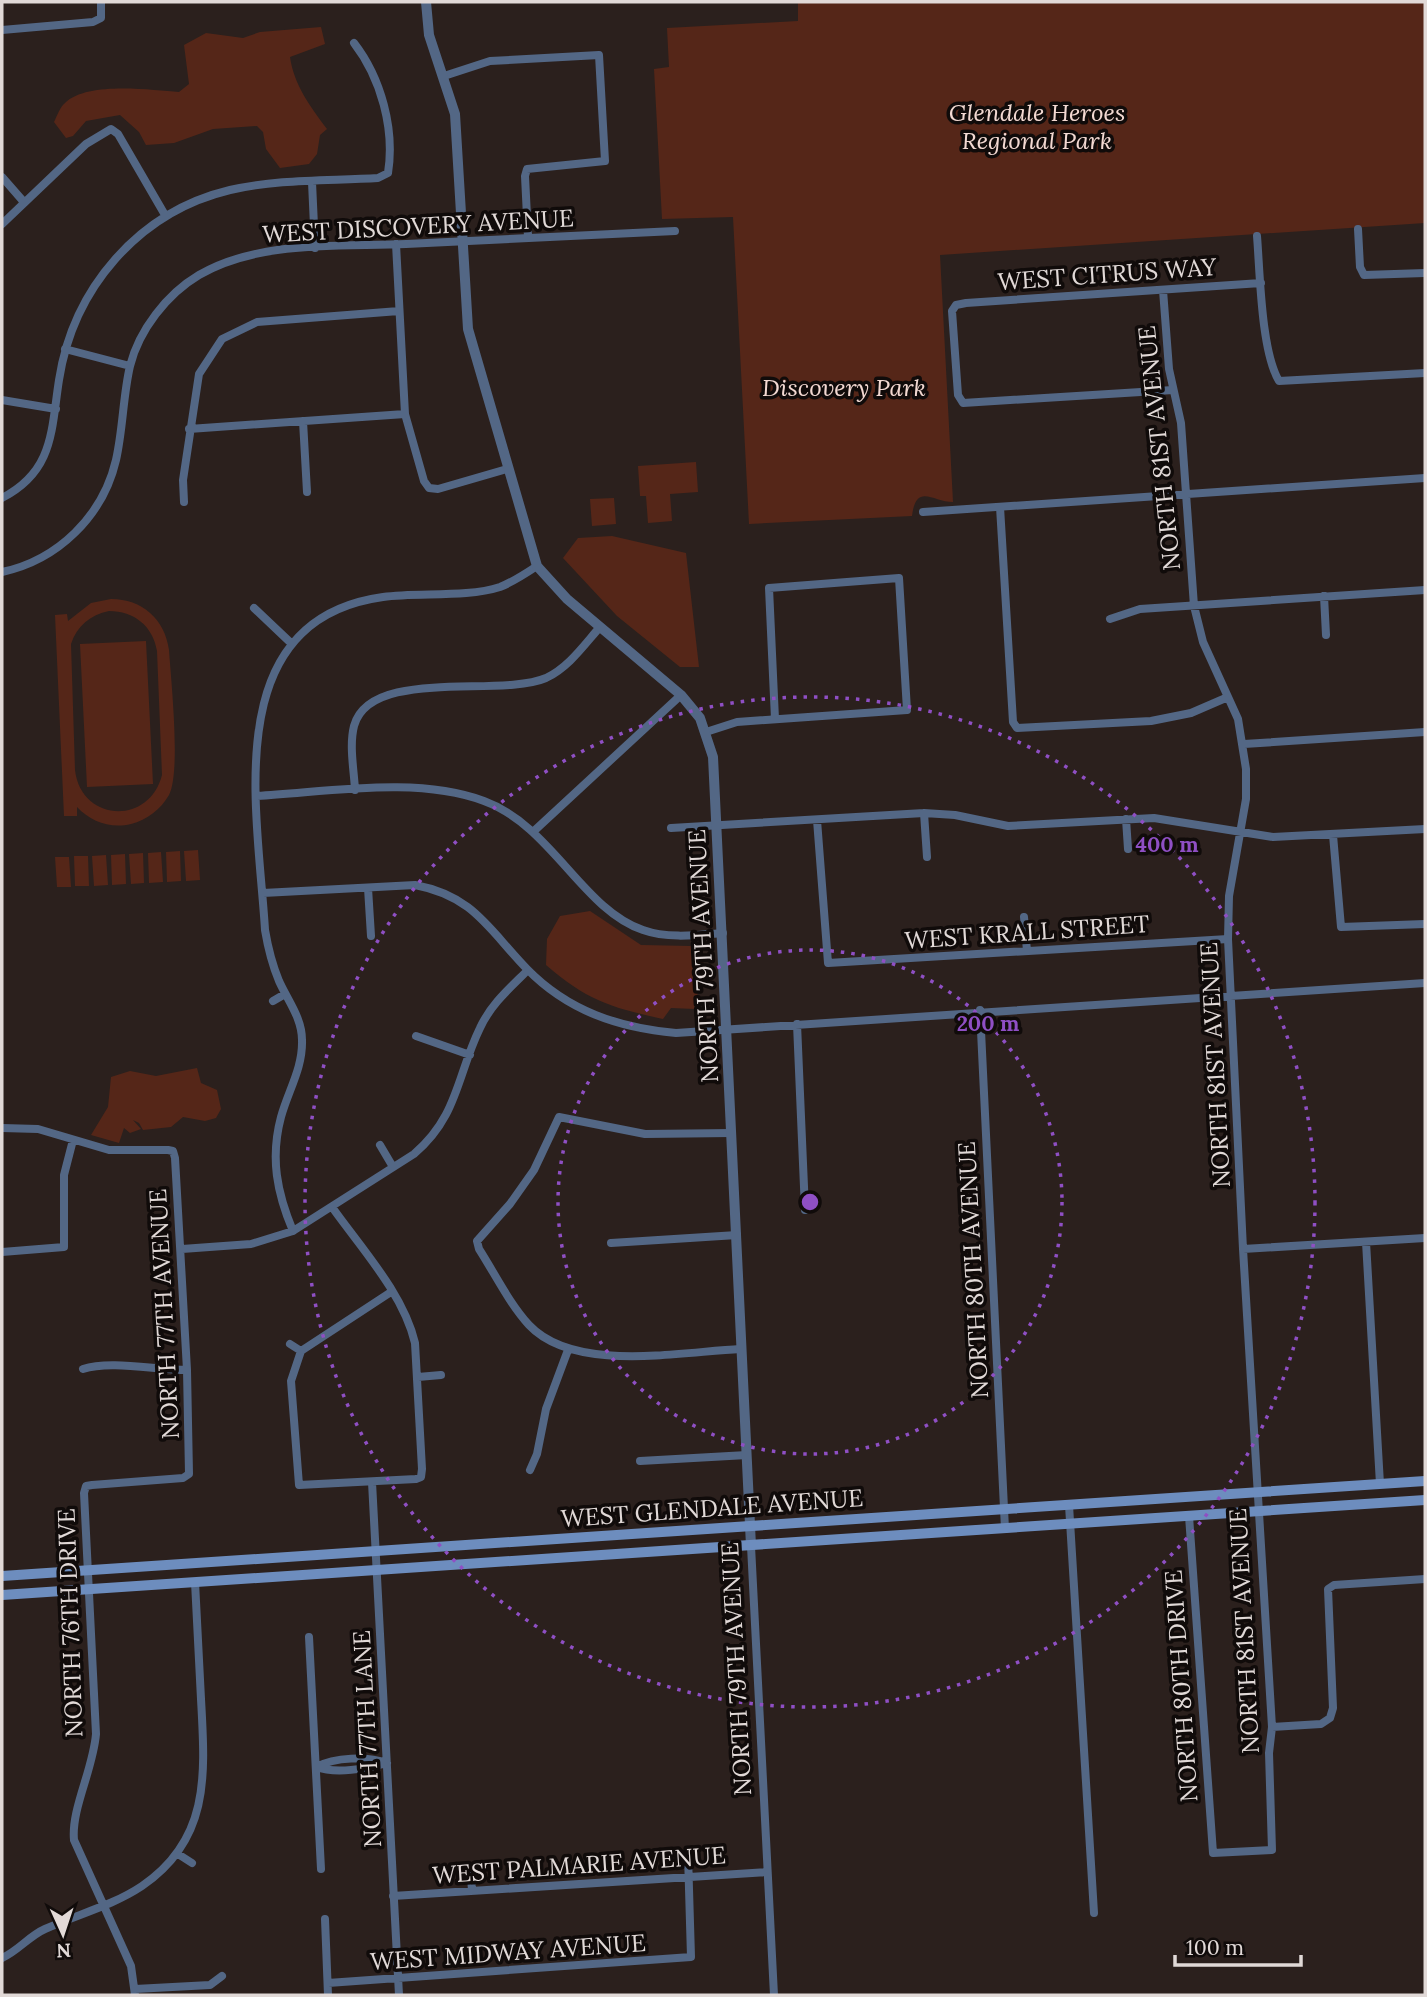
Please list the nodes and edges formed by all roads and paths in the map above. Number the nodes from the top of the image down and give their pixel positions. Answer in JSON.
{"nodes":[{"id":1,"x":101,"y":2,"type":"edge"},
{"id":2,"x":426,"y":2,"type":"edge"},
{"id":3,"x":2,"y":30,"type":"edge"},
{"id":4,"x":354,"y":43,"type":"dead end"},
{"id":5,"x":444,"y":76,"type":"junction"},
{"id":6,"x":2,"y":177,"type":"edge"},
{"id":7,"x":312,"y":182,"type":"junction"},
{"id":8,"x":23,"y":201,"type":"junction"},
{"id":9,"x":165,"y":215,"type":"junction"},
{"id":10,"x":2,"y":224,"type":"edge"},
{"id":11,"x":1358,"y":229,"type":"dead end"},
{"id":12,"x":675,"y":231,"type":"dead end"},
{"id":13,"x":1258,"y":236,"type":"dead end"},
{"id":14,"x":527,"y":237,"type":"junction"},
{"id":15,"x":461,"y":241,"type":"junction"},
{"id":16,"x":396,"y":244,"type":"junction"},
{"id":17,"x":316,"y":248,"type":"junction"},
{"id":18,"x":1425,"y":273,"type":"edge"},
{"id":19,"x":1261,"y":283,"type":"junction"},
{"id":20,"x":1163,"y":290,"type":"junction"},
{"id":21,"x":399,"y":311,"type":"junction"},
{"id":22,"x":65,"y":349,"type":"junction"},
{"id":23,"x":130,"y":366,"type":"junction"},
{"id":24,"x":1425,"y":373,"type":"edge"},
{"id":25,"x":1173,"y":390,"type":"junction"},
{"id":26,"x":2,"y":400,"type":"edge"},
{"id":27,"x":55,"y":409,"type":"junction"},
{"id":28,"x":405,"y":414,"type":"junction"},
{"id":29,"x":303,"y":421,"type":"junction"},
{"id":30,"x":189,"y":429,"type":"junction"},
{"id":31,"x":507,"y":469,"type":"junction"},
{"id":32,"x":1425,"y":478,"type":"edge"},
{"id":33,"x":307,"y":492,"type":"dead end"},
{"id":34,"x":1186,"y":494,"type":"junction"},
{"id":35,"x":2,"y":498,"type":"edge"},
{"id":36,"x":184,"y":502,"type":"dead end"},
{"id":37,"x":1000,"y":507,"type":"junction"},
{"id":38,"x":923,"y":512,"type":"dead end"},
{"id":39,"x":537,"y":566,"type":"junction"},
{"id":40,"x":2,"y":572,"type":"edge"},
{"id":41,"x":1425,"y":590,"type":"edge"},
{"id":42,"x":1324,"y":596,"type":"junction"},
{"id":43,"x":1194,"y":606,"type":"junction"},
{"id":44,"x":254,"y":608,"type":"dead end"},
{"id":45,"x":1110,"y":619,"type":"dead end"},
{"id":46,"x":600,"y":627,"type":"junction"},
{"id":47,"x":1326,"y":635,"type":"dead end"},
{"id":48,"x":292,"y":644,"type":"junction"},
{"id":49,"x":681,"y":695,"type":"junction"},
{"id":50,"x":1228,"y":696,"type":"junction"},
{"id":51,"x":775,"y":719,"type":"junction"},
{"id":52,"x":706,"y":732,"type":"junction"},
{"id":53,"x":1425,"y":732,"type":"edge"},
{"id":54,"x":1244,"y":744,"type":"junction"},
{"id":55,"x":355,"y":790,"type":"junction"},
{"id":56,"x":257,"y":796,"type":"junction"},
{"id":57,"x":924,"y":813,"type":"junction"},
{"id":58,"x":1126,"y":819,"type":"junction"},
{"id":59,"x":817,"y":820,"type":"junction"},
{"id":60,"x":718,"y":825,"type":"junction"},
{"id":61,"x":671,"y":828,"type":"dead end"},
{"id":62,"x":1425,"y":829,"type":"edge"},
{"id":63,"x":534,"y":831,"type":"junction"},
{"id":64,"x":1239,"y":831,"type":"junction"},
{"id":65,"x":1333,"y":835,"type":"junction"},
{"id":66,"x":1128,"y":849,"type":"dead end"},
{"id":67,"x":927,"y":857,"type":"dead end"},
{"id":68,"x":368,"y":888,"type":"junction"},
{"id":69,"x":263,"y":893,"type":"junction"},
{"id":70,"x":1024,"y":917,"type":"dead end"},
{"id":71,"x":1425,"y":923,"type":"edge"},
{"id":72,"x":723,"y":933,"type":"junction"},
{"id":73,"x":371,"y":936,"type":"dead end"},
{"id":74,"x":1228,"y":939,"type":"junction"},
{"id":75,"x":1027,"y":951,"type":"junction"},
{"id":76,"x":528,"y":970,"type":"junction"},
{"id":77,"x":1425,"y":983,"type":"edge"},
{"id":78,"x":285,"y":994,"type":"junction"},
{"id":79,"x":1230,"y":997,"type":"junction"},
{"id":80,"x":273,"y":1001,"type":"dead end"},
{"id":81,"x":980,"y":1010,"type":"junction"},
{"id":82,"x":797,"y":1024,"type":"junction"},
{"id":83,"x":727,"y":1031,"type":"junction"},
{"id":84,"x":416,"y":1036,"type":"dead end"},
{"id":85,"x":470,"y":1055,"type":"junction"},
{"id":86,"x":2,"y":1128,"type":"edge"},
{"id":87,"x":732,"y":1133,"type":"junction"},
{"id":88,"x":74,"y":1140,"type":"junction"},
{"id":89,"x":380,"y":1145,"type":"dead end"},
{"id":90,"x":393,"y":1167,"type":"junction"},
{"id":91,"x":332,"y":1207,"type":"junction"},
{"id":92,"x":805,"y":1210,"type":"dead end"},
{"id":93,"x":293,"y":1231,"type":"junction"},
{"id":94,"x":737,"y":1235,"type":"junction"},
{"id":95,"x":1425,"y":1238,"type":"edge"},
{"id":96,"x":611,"y":1242,"type":"dead end"},
{"id":97,"x":1366,"y":1242,"type":"junction"},
{"id":98,"x":182,"y":1249,"type":"junction"},
{"id":99,"x":1243,"y":1249,"type":"junction"},
{"id":100,"x":2,"y":1252,"type":"edge"},
{"id":101,"x":391,"y":1292,"type":"junction"},
{"id":102,"x":290,"y":1344,"type":"dead end"},
{"id":103,"x":740,"y":1349,"type":"junction"},
{"id":104,"x":568,"y":1350,"type":"junction"},
{"id":105,"x":301,"y":1351,"type":"junction"},
{"id":106,"x":83,"y":1369,"type":"dead end"},
{"id":107,"x":187,"y":1370,"type":"junction"},
{"id":108,"x":441,"y":1375,"type":"dead end"},
{"id":109,"x":418,"y":1377,"type":"junction"},
{"id":110,"x":747,"y":1455,"type":"junction"},
{"id":111,"x":640,"y":1461,"type":"dead end"},
{"id":112,"x":530,"y":1470,"type":"dead end"},
{"id":113,"x":1425,"y":1481,"type":"edge"},
{"id":114,"x":372,"y":1482,"type":"junction"},
{"id":115,"x":1380,"y":1484,"type":"junction"},
{"id":116,"x":86,"y":1486,"type":"joint"},
{"id":117,"x":1257,"y":1492,"type":"junction"},
{"id":118,"x":1425,"y":1500,"type":"edge"},
{"id":119,"x":1069,"y":1505,"type":"junction"},
{"id":120,"x":1004,"y":1510,"type":"junction"},
{"id":121,"x":1258,"y":1511,"type":"junction"},
{"id":122,"x":1189,"y":1516,"type":"junction"},
{"id":123,"x":1071,"y":1524,"type":"junction"},
{"id":124,"x":751,"y":1527,"type":"junction"},
{"id":125,"x":1005,"y":1529,"type":"junction"},
{"id":126,"x":751,"y":1546,"type":"junction"},
{"id":127,"x":376,"y":1552,"type":"junction"},
{"id":128,"x":88,"y":1570,"type":"junction"},
{"id":129,"x":378,"y":1570,"type":"junction"},
{"id":130,"x":2,"y":1576,"type":"edge"},
{"id":131,"x":1425,"y":1579,"type":"edge"},
{"id":132,"x":195,"y":1582,"type":"junction"},
{"id":133,"x":89,"y":1589,"type":"junction"},
{"id":134,"x":2,"y":1595,"type":"edge"},
{"id":135,"x":309,"y":1637,"type":"dead end"},
{"id":136,"x":1272,"y":1727,"type":"junction"},
{"id":137,"x":387,"y":1763,"type":"junction"},
{"id":138,"x":316,"y":1766,"type":"junction"},
{"id":139,"x":1272,"y":1850,"type":"joint"},
{"id":140,"x":178,"y":1854,"type":"junction"},
{"id":141,"x":688,"y":1855,"type":"dead end"},
{"id":142,"x":192,"y":1863,"type":"dead end"},
{"id":143,"x":470,"y":1867,"type":"dead end"},
{"id":144,"x":321,"y":1869,"type":"dead end"},
{"id":145,"x":767,"y":1872,"type":"junction"},
{"id":146,"x":689,"y":1877,"type":"junction"},
{"id":147,"x":472,"y":1890,"type":"junction"},
{"id":148,"x":393,"y":1896,"type":"junction"},
{"id":149,"x":105,"y":1906,"type":"junction"},
{"id":150,"x":1094,"y":1913,"type":"dead end"},
{"id":151,"x":324,"y":1919,"type":"dead end"},
{"id":152,"x":2,"y":1958,"type":"edge"},
{"id":153,"x":222,"y":1976,"type":"dead end"},
{"id":154,"x":398,"y":1979,"type":"junction"},
{"id":155,"x":327,"y":1983,"type":"junction"},
{"id":156,"x":135,"y":1992,"type":"edge"},
{"id":157,"x":328,"y":1995,"type":"edge"},
{"id":158,"x":399,"y":1995,"type":"edge"},
{"id":159,"x":774,"y":1995,"type":"edge"}],
"edges":[{"from":1,"to":3,"type":"street"},
{"from":2,"to":5,"type":"street","name":"NORTH 79TH AVENUE"},
{"from":4,"to":7,"type":"street"},
{"from":5,"to":14,"type":"street"},
{"from":5,"to":15,"type":"street","name":"NORTH 79TH AVENUE"},
{"from":6,"to":8,"type":"street"},
{"from":7,"to":9,"type":"street"},
{"from":7,"to":17,"type":"street"},
{"from":8,"to":9,"type":"street"},
{"from":8,"to":10,"type":"street"},
{"from":9,"to":22,"type":"street"},
{"from":11,"to":18,"type":"street"},
{"from":12,"to":14,"type":"street","name":"WEST DISCOVERY AVENUE"},
{"from":13,"to":19,"type":"street"},
{"from":14,"to":15,"type":"street","name":"WEST DISCOVERY AVENUE"},
{"from":15,"to":16,"type":"street","name":"WEST DISCOVERY AVENUE"},
{"from":15,"to":31,"type":"street","name":"NORTH 79TH AVENUE"},
{"from":16,"to":17,"type":"street","name":"WEST DISCOVERY AVENUE"},
{"from":16,"to":21,"type":"street"},
{"from":17,"to":23,"type":"street","name":"WEST DISCOVERY AVENUE"},
{"from":19,"to":20,"type":"street","name":"WEST CITRUS WAY"},
{"from":19,"to":24,"type":"street"},
{"from":20,"to":25,"type":"street","name":"NORTH 81ST AVENUE"},
{"from":20,"to":25,"type":"street","name":"WEST CITRUS WAY"},
{"from":21,"to":28,"type":"street"},
{"from":21,"to":30,"type":"street"},
{"from":22,"to":23,"type":"street"},
{"from":22,"to":27,"type":"street"},
{"from":23,"to":40,"type":"street","name":"WEST DISCOVERY AVENUE"},
{"from":25,"to":34,"type":"street","name":"NORTH 81ST AVENUE"},
{"from":26,"to":27,"type":"street"},
{"from":27,"to":35,"type":"street"},
{"from":28,"to":29,"type":"street"},
{"from":28,"to":31,"type":"street"},
{"from":29,"to":30,"type":"street"},
{"from":29,"to":33,"type":"street"},
{"from":30,"to":36,"type":"street"},
{"from":31,"to":39,"type":"street","name":"NORTH 79TH AVENUE"},
{"from":32,"to":34,"type":"street"},
{"from":34,"to":37,"type":"street"},
{"from":34,"to":43,"type":"street","name":"NORTH 81ST AVENUE"},
{"from":37,"to":38,"type":"street"},
{"from":37,"to":50,"type":"street"},
{"from":39,"to":46,"type":"street","name":"NORTH 79TH AVENUE"},
{"from":39,"to":48,"type":"street"},
{"from":41,"to":42,"type":"street"},
{"from":42,"to":43,"type":"street"},
{"from":42,"to":47,"type":"street"},
{"from":43,"to":45,"type":"street"},
{"from":43,"to":50,"type":"street","name":"NORTH 81ST AVENUE"},
{"from":44,"to":48,"type":"street"},
{"from":46,"to":49,"type":"street","name":"NORTH 79TH AVENUE"},
{"from":46,"to":55,"type":"street"},
{"from":48,"to":56,"type":"street"},
{"from":49,"to":52,"type":"street","name":"NORTH 79TH AVENUE"},
{"from":49,"to":63,"type":"street"},
{"from":50,"to":54,"type":"street","name":"NORTH 81ST AVENUE"},
{"from":51,"to":51,"type":"street"},
{"from":51,"to":52,"type":"street"},
{"from":52,"to":60,"type":"street","name":"NORTH 79TH AVENUE"},
{"from":53,"to":54,"type":"street"},
{"from":54,"to":64,"type":"street","name":"NORTH 81ST AVENUE"},
{"from":55,"to":56,"type":"street"},
{"from":55,"to":63,"type":"street"},
{"from":56,"to":69,"type":"street"},
{"from":57,"to":58,"type":"street"},
{"from":57,"to":59,"type":"street"},
{"from":57,"to":67,"type":"street"},
{"from":58,"to":64,"type":"street"},
{"from":58,"to":66,"type":"street"},
{"from":59,"to":60,"type":"street"},
{"from":59,"to":75,"type":"street","name":"WEST KRALL STREET"},
{"from":60,"to":61,"type":"street"},
{"from":60,"to":72,"type":"street","name":"NORTH 79TH AVENUE"},
{"from":62,"to":65,"type":"street"},
{"from":63,"to":72,"type":"street"},
{"from":64,"to":65,"type":"street"},
{"from":64,"to":74,"type":"street","name":"NORTH 81ST AVENUE"},
{"from":65,"to":71,"type":"street"},
{"from":68,"to":69,"type":"street"},
{"from":68,"to":73,"type":"street"},
{"from":68,"to":76,"type":"street"},
{"from":69,"to":78,"type":"street"},
{"from":70,"to":75,"type":"street"},
{"from":72,"to":83,"type":"street","name":"NORTH 79TH AVENUE"},
{"from":74,"to":75,"type":"street","name":"WEST KRALL STREET"},
{"from":74,"to":79,"type":"street","name":"NORTH 81ST AVENUE"},
{"from":76,"to":83,"type":"street"},
{"from":76,"to":85,"type":"street"},
{"from":77,"to":79,"type":"street"},
{"from":78,"to":80,"type":"street"},
{"from":78,"to":93,"type":"street"},
{"from":79,"to":81,"type":"street"},
{"from":79,"to":99,"type":"street","name":"NORTH 81ST AVENUE"},
{"from":81,"to":82,"type":"street"},
{"from":81,"to":120,"type":"street","name":"NORTH 80TH AVENUE"},
{"from":82,"to":83,"type":"street"},
{"from":82,"to":92,"type":"street"},
{"from":83,"to":87,"type":"street","name":"NORTH 79TH AVENUE"},
{"from":84,"to":85,"type":"street"},
{"from":85,"to":90,"type":"street"},
{"from":86,"to":88,"type":"street"},
{"from":87,"to":94,"type":"street","name":"NORTH 79TH AVENUE"},
{"from":87,"to":104,"type":"street"},
{"from":88,"to":98,"type":"street","name":"NORTH 77TH AVENUE"},
{"from":88,"to":100,"type":"street"},
{"from":89,"to":90,"type":"street"},
{"from":90,"to":91,"type":"street"},
{"from":91,"to":93,"type":"street"},
{"from":91,"to":101,"type":"street"},
{"from":93,"to":98,"type":"street"},
{"from":94,"to":96,"type":"street"},
{"from":94,"to":103,"type":"street","name":"NORTH 79TH AVENUE"},
{"from":95,"to":97,"type":"street"},
{"from":97,"to":99,"type":"street"},
{"from":97,"to":115,"type":"street"},
{"from":98,"to":107,"type":"street","name":"NORTH 77TH AVENUE"},
{"from":99,"to":117,"type":"street","name":"NORTH 81ST AVENUE"},
{"from":101,"to":105,"type":"street"},
{"from":101,"to":109,"type":"street"},
{"from":102,"to":105,"type":"street"},
{"from":103,"to":104,"type":"street"},
{"from":103,"to":110,"type":"street","name":"NORTH 79TH AVENUE"},
{"from":104,"to":112,"type":"street"},
{"from":105,"to":114,"type":"street"},
{"from":106,"to":107,"type":"street"},
{"from":107,"to":116,"type":"street","name":"NORTH 77TH AVENUE"},
{"from":108,"to":109,"type":"street"},
{"from":109,"to":114,"type":"street"},
{"from":110,"to":111,"type":"street"},
{"from":110,"to":124,"type":"street","name":"NORTH 79TH AVENUE"},
{"from":113,"to":115,"type":"main road","name":"WEST GLENDALE AVENUE"},
{"from":114,"to":127,"type":"street","name":"NORTH 77TH LANE"},
{"from":115,"to":117,"type":"main road","name":"WEST GLENDALE AVENUE"},
{"from":116,"to":128,"type":"street","name":"NORTH 76TH DRIVE"},
{"from":117,"to":119,"type":"main road","name":"WEST GLENDALE AVENUE"},
{"from":117,"to":121,"type":"street","name":"NORTH 81ST AVENUE"},
{"from":118,"to":121,"type":"main road","name":"WEST GLENDALE AVENUE"},
{"from":119,"to":120,"type":"main road","name":"WEST GLENDALE AVENUE"},
{"from":119,"to":123,"type":"street"},
{"from":120,"to":124,"type":"main road","name":"WEST GLENDALE AVENUE"},
{"from":120,"to":125,"type":"street","name":"NORTH 80TH AVENUE"},
{"from":121,"to":122,"type":"main road","name":"WEST GLENDALE AVENUE"},
{"from":121,"to":136,"type":"street","name":"NORTH 81ST AVENUE"},
{"from":122,"to":123,"type":"main road","name":"WEST GLENDALE AVENUE"},
{"from":122,"to":139,"type":"street","name":"NORTH 80TH DRIVE"},
{"from":123,"to":125,"type":"main road","name":"WEST GLENDALE AVENUE"},
{"from":123,"to":150,"type":"street"},
{"from":124,"to":126,"type":"street","name":"NORTH 79TH AVENUE"},
{"from":124,"to":127,"type":"main road","name":"WEST GLENDALE AVENUE"},
{"from":125,"to":126,"type":"main road","name":"WEST GLENDALE AVENUE"},
{"from":126,"to":129,"type":"main road","name":"WEST GLENDALE AVENUE"},
{"from":126,"to":145,"type":"street","name":"NORTH 79TH AVENUE"},
{"from":127,"to":128,"type":"main road","name":"WEST GLENDALE AVENUE"},
{"from":127,"to":129,"type":"street","name":"NORTH 77TH LANE"},
{"from":128,"to":130,"type":"main road","name":"WEST GLENDALE AVENUE"},
{"from":128,"to":133,"type":"street","name":"NORTH 76TH DRIVE"},
{"from":129,"to":132,"type":"main road","name":"WEST GLENDALE AVENUE"},
{"from":129,"to":137,"type":"street","name":"NORTH 77TH LANE"},
{"from":131,"to":136,"type":"street"},
{"from":132,"to":133,"type":"main road","name":"WEST GLENDALE AVENUE"},
{"from":132,"to":140,"type":"street"},
{"from":133,"to":134,"type":"main road","name":"WEST GLENDALE AVENUE"},
{"from":133,"to":149,"type":"street","name":"NORTH 76TH DRIVE"},
{"from":135,"to":138,"type":"street"},
{"from":136,"to":139,"type":"street","name":"NORTH 81ST AVENUE"},
{"from":137,"to":138,"type":"street"},
{"from":137,"to":148,"type":"street","name":"NORTH 77TH LANE"},
{"from":138,"to":144,"type":"street"},
{"from":140,"to":142,"type":"street"},
{"from":140,"to":149,"type":"street"},
{"from":141,"to":146,"type":"street"},
{"from":143,"to":147,"type":"street"},
{"from":145,"to":146,"type":"street","name":"WEST PALMARIE AVENUE"},
{"from":145,"to":159,"type":"street","name":"NORTH 79TH AVENUE"},
{"from":146,"to":147,"type":"street","name":"WEST PALMARIE AVENUE"},
{"from":146,"to":154,"type":"street","name":"WEST MIDWAY AVENUE"},
{"from":147,"to":148,"type":"street","name":"WEST PALMARIE AVENUE"},
{"from":148,"to":154,"type":"street","name":"NORTH 77TH LANE"},
{"from":149,"to":152,"type":"street"},
{"from":149,"to":156,"type":"street","name":"NORTH 76TH DRIVE"},
{"from":151,"to":155,"type":"street"},
{"from":153,"to":156,"type":"street"},
{"from":154,"to":155,"type":"street","name":"WEST MIDWAY AVENUE"},
{"from":154,"to":158,"type":"street","name":"NORTH 77TH LANE"},
{"from":155,"to":157,"type":"street"}]}
